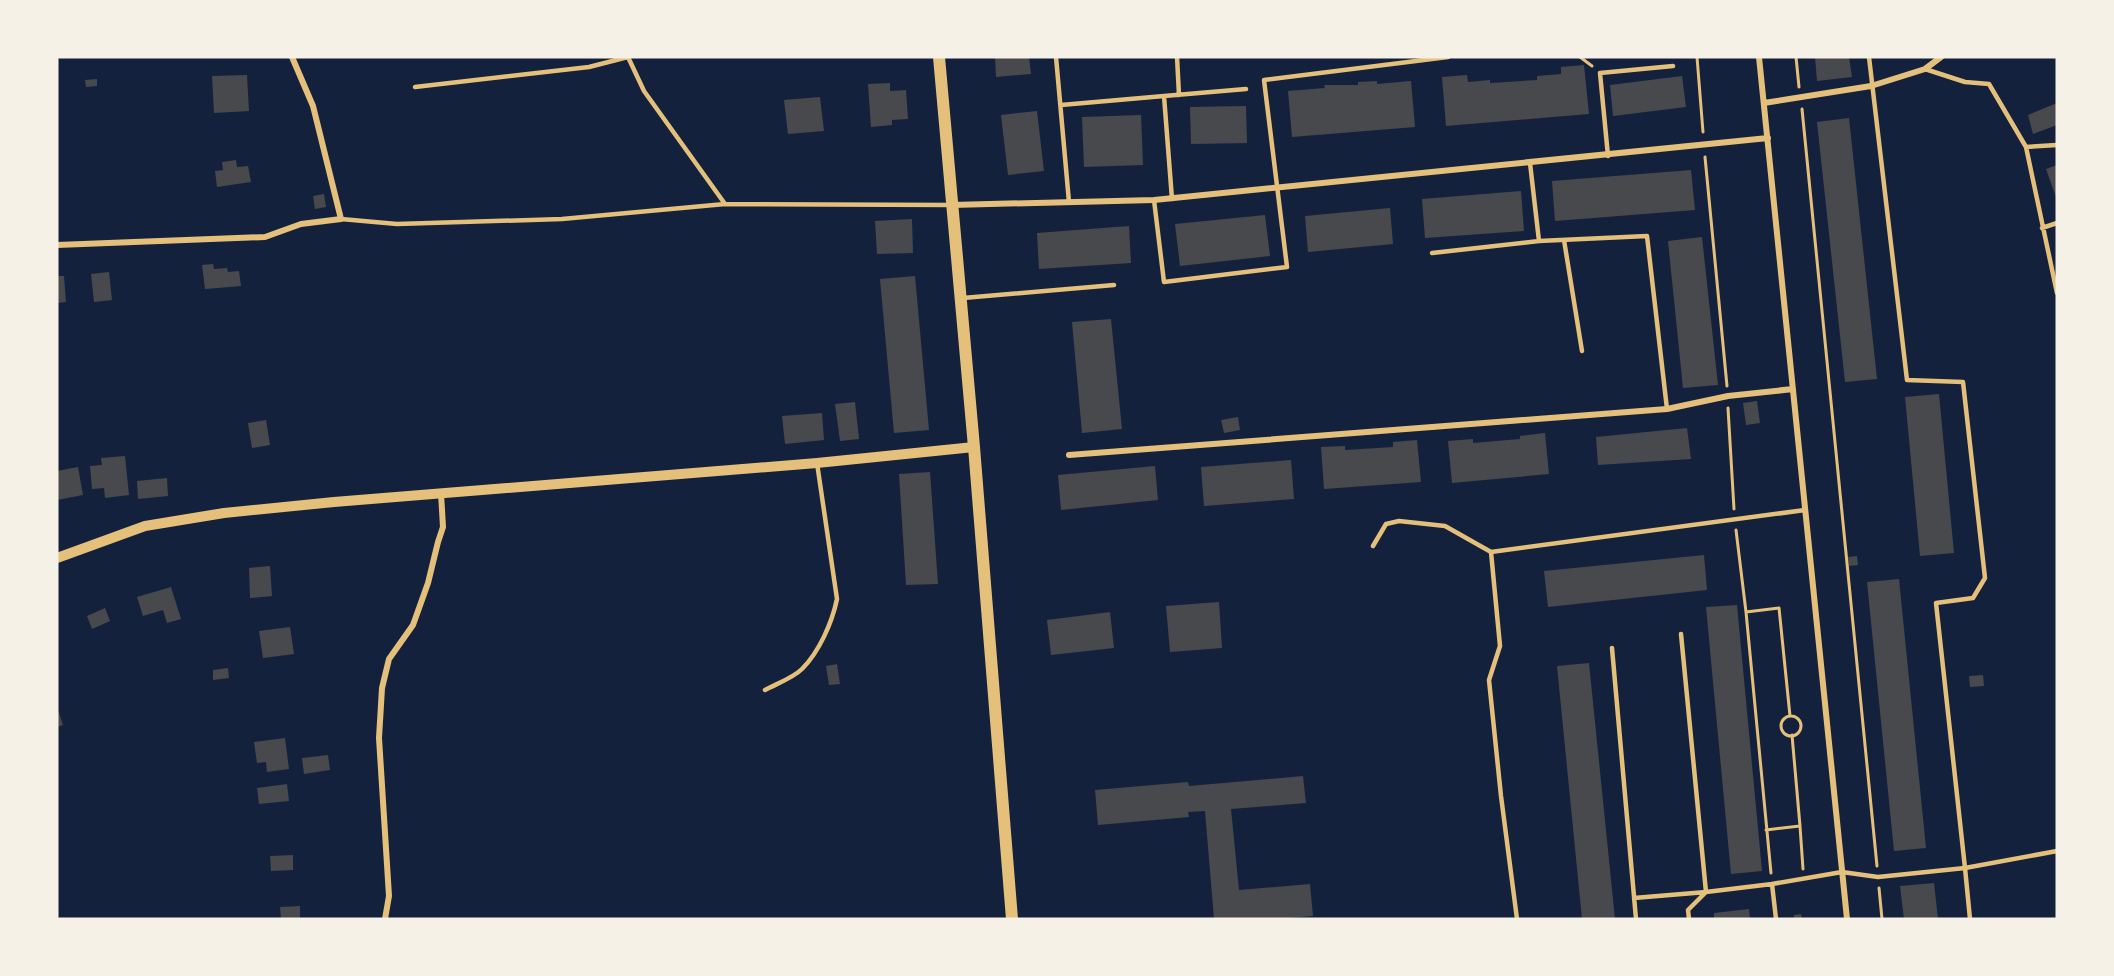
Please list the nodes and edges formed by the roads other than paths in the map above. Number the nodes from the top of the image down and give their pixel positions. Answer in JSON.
{"nodes":[{"id":1,"x":292,"y":57,"type":"edge"},
{"id":2,"x":628,"y":57,"type":"edge"},
{"id":3,"x":939,"y":57,"type":"edge"},
{"id":4,"x":1056,"y":57,"type":"edge"},
{"id":5,"x":1176,"y":57,"type":"edge"},
{"id":6,"x":1448,"y":57,"type":"edge"},
{"id":7,"x":1760,"y":57,"type":"edge"},
{"id":8,"x":1869,"y":57,"type":"edge"},
{"id":9,"x":1941,"y":57,"type":"edge"},
{"id":10,"x":1673,"y":66,"type":"dead end"},
{"id":11,"x":1925,"y":69,"type":"junction"},
{"id":12,"x":1871,"y":86,"type":"junction"},
{"id":13,"x":415,"y":87,"type":"dead end"},
{"id":14,"x":1246,"y":89,"type":"dead end"},
{"id":15,"x":1179,"y":95,"type":"junction"},
{"id":16,"x":1164,"y":96,"type":"junction"},
{"id":17,"x":1764,"y":103,"type":"junction"},
{"id":18,"x":1061,"y":105,"type":"junction"},
{"id":19,"x":1768,"y":138,"type":"junction"},
{"id":20,"x":2057,"y":145,"type":"edge"},
{"id":21,"x":2026,"y":147,"type":"junction"},
{"id":22,"x":1608,"y":156,"type":"junction"},
{"id":23,"x":1530,"y":163,"type":"junction"},
{"id":24,"x":1277,"y":188,"type":"junction"},
{"id":25,"x":1172,"y":198,"type":"junction"},
{"id":26,"x":1154,"y":200,"type":"junction"},
{"id":27,"x":1069,"y":202,"type":"junction"},
{"id":28,"x":725,"y":204,"type":"junction"},
{"id":29,"x":952,"y":205,"type":"junction"},
{"id":30,"x":341,"y":219,"type":"junction"},
{"id":31,"x":2057,"y":223,"type":"edge"},
{"id":32,"x":2042,"y":228,"type":"junction"},
{"id":33,"x":1564,"y":240,"type":"junction"},
{"id":34,"x":1539,"y":242,"type":"junction"},
{"id":35,"x":57,"y":246,"type":"edge"},
{"id":36,"x":1432,"y":253,"type":"dead end"},
{"id":37,"x":1114,"y":285,"type":"dead end"},
{"id":38,"x":2057,"y":293,"type":"edge"},
{"id":39,"x":960,"y":298,"type":"junction"},
{"id":40,"x":1582,"y":351,"type":"dead end"},
{"id":41,"x":1793,"y":389,"type":"junction"},
{"id":42,"x":1667,"y":409,"type":"junction"},
{"id":43,"x":974,"y":447,"type":"junction"},
{"id":44,"x":1069,"y":455,"type":"dead end"},
{"id":45,"x":817,"y":463,"type":"junction"},
{"id":46,"x":441,"y":493,"type":"junction"},
{"id":47,"x":1805,"y":510,"type":"junction"},
{"id":48,"x":1373,"y":546,"type":"dead end"},
{"id":49,"x":1491,"y":552,"type":"junction"},
{"id":50,"x":57,"y":558,"type":"edge"},
{"id":51,"x":1681,"y":634,"type":"dead end"},
{"id":52,"x":1612,"y":648,"type":"dead end"},
{"id":53,"x":765,"y":690,"type":"dead end"},
{"id":54,"x":2057,"y":851,"type":"edge"},
{"id":55,"x":1965,"y":868,"type":"junction"},
{"id":56,"x":1842,"y":872,"type":"junction"},
{"id":57,"x":1772,"y":884,"type":"junction"},
{"id":58,"x":1706,"y":892,"type":"junction"},
{"id":59,"x":1634,"y":898,"type":"junction"},
{"id":60,"x":385,"y":919,"type":"edge"},
{"id":61,"x":1012,"y":919,"type":"edge"},
{"id":62,"x":1517,"y":919,"type":"edge"},
{"id":63,"x":1636,"y":919,"type":"edge"},
{"id":64,"x":1689,"y":919,"type":"edge"},
{"id":65,"x":1776,"y":919,"type":"edge"},
{"id":66,"x":1847,"y":919,"type":"edge"},
{"id":67,"x":1970,"y":919,"type":"edge"}],
"edges":[{"from":1,"to":30,"type":"street"},
{"from":2,"to":13,"type":"lane"},
{"from":2,"to":28,"type":"lane"},
{"from":3,"to":29,"type":"main road"},
{"from":4,"to":18,"type":"lane"},
{"from":5,"to":15,"type":"lane"},
{"from":6,"to":24,"type":"lane"},
{"from":7,"to":17,"type":"street"},
{"from":8,"to":12,"type":"lane"},
{"from":9,"to":11,"type":"street"},
{"from":10,"to":22,"type":"lane"},
{"from":11,"to":12,"type":"street"},
{"from":11,"to":21,"type":"lane"},
{"from":12,"to":17,"type":"street"},
{"from":12,"to":55,"type":"lane"},
{"from":14,"to":15,"type":"lane"},
{"from":15,"to":16,"type":"lane"},
{"from":16,"to":18,"type":"lane"},
{"from":16,"to":25,"type":"lane"},
{"from":17,"to":19,"type":"street"},
{"from":18,"to":27,"type":"lane"},
{"from":19,"to":22,"type":"street"},
{"from":19,"to":41,"type":"street"},
{"from":20,"to":21,"type":"lane"},
{"from":21,"to":32,"type":"lane"},
{"from":22,"to":23,"type":"street"},
{"from":23,"to":24,"type":"street"},
{"from":23,"to":34,"type":"lane"},
{"from":24,"to":25,"type":"street"},
{"from":24,"to":26,"type":"lane"},
{"from":25,"to":26,"type":"street"},
{"from":26,"to":27,"type":"street"},
{"from":27,"to":29,"type":"street"},
{"from":28,"to":29,"type":"lane"},
{"from":28,"to":30,"type":"lane"},
{"from":29,"to":39,"type":"main road"},
{"from":30,"to":35,"type":"street"},
{"from":31,"to":32,"type":"lane"},
{"from":32,"to":38,"type":"lane"},
{"from":33,"to":34,"type":"lane"},
{"from":33,"to":40,"type":"lane"},
{"from":33,"to":42,"type":"lane"},
{"from":34,"to":36,"type":"lane"},
{"from":37,"to":39,"type":"lane"},
{"from":39,"to":43,"type":"main road"},
{"from":41,"to":42,"type":"street"},
{"from":41,"to":47,"type":"street"},
{"from":42,"to":44,"type":"street"},
{"from":43,"to":45,"type":"street"},
{"from":43,"to":61,"type":"main road"},
{"from":45,"to":46,"type":"street"},
{"from":45,"to":53,"type":"lane"},
{"from":46,"to":50,"type":"street"},
{"from":46,"to":60,"type":"street"},
{"from":47,"to":49,"type":"lane"},
{"from":47,"to":56,"type":"street"},
{"from":48,"to":49,"type":"lane"},
{"from":49,"to":62,"type":"lane"},
{"from":51,"to":58,"type":"lane"},
{"from":52,"to":59,"type":"lane"},
{"from":54,"to":55,"type":"lane"},
{"from":55,"to":56,"type":"lane"},
{"from":55,"to":67,"type":"lane"},
{"from":56,"to":57,"type":"lane"},
{"from":56,"to":66,"type":"street"},
{"from":57,"to":58,"type":"lane"},
{"from":57,"to":65,"type":"lane"},
{"from":58,"to":59,"type":"lane"},
{"from":58,"to":64,"type":"lane"},
{"from":59,"to":63,"type":"lane"}]}
